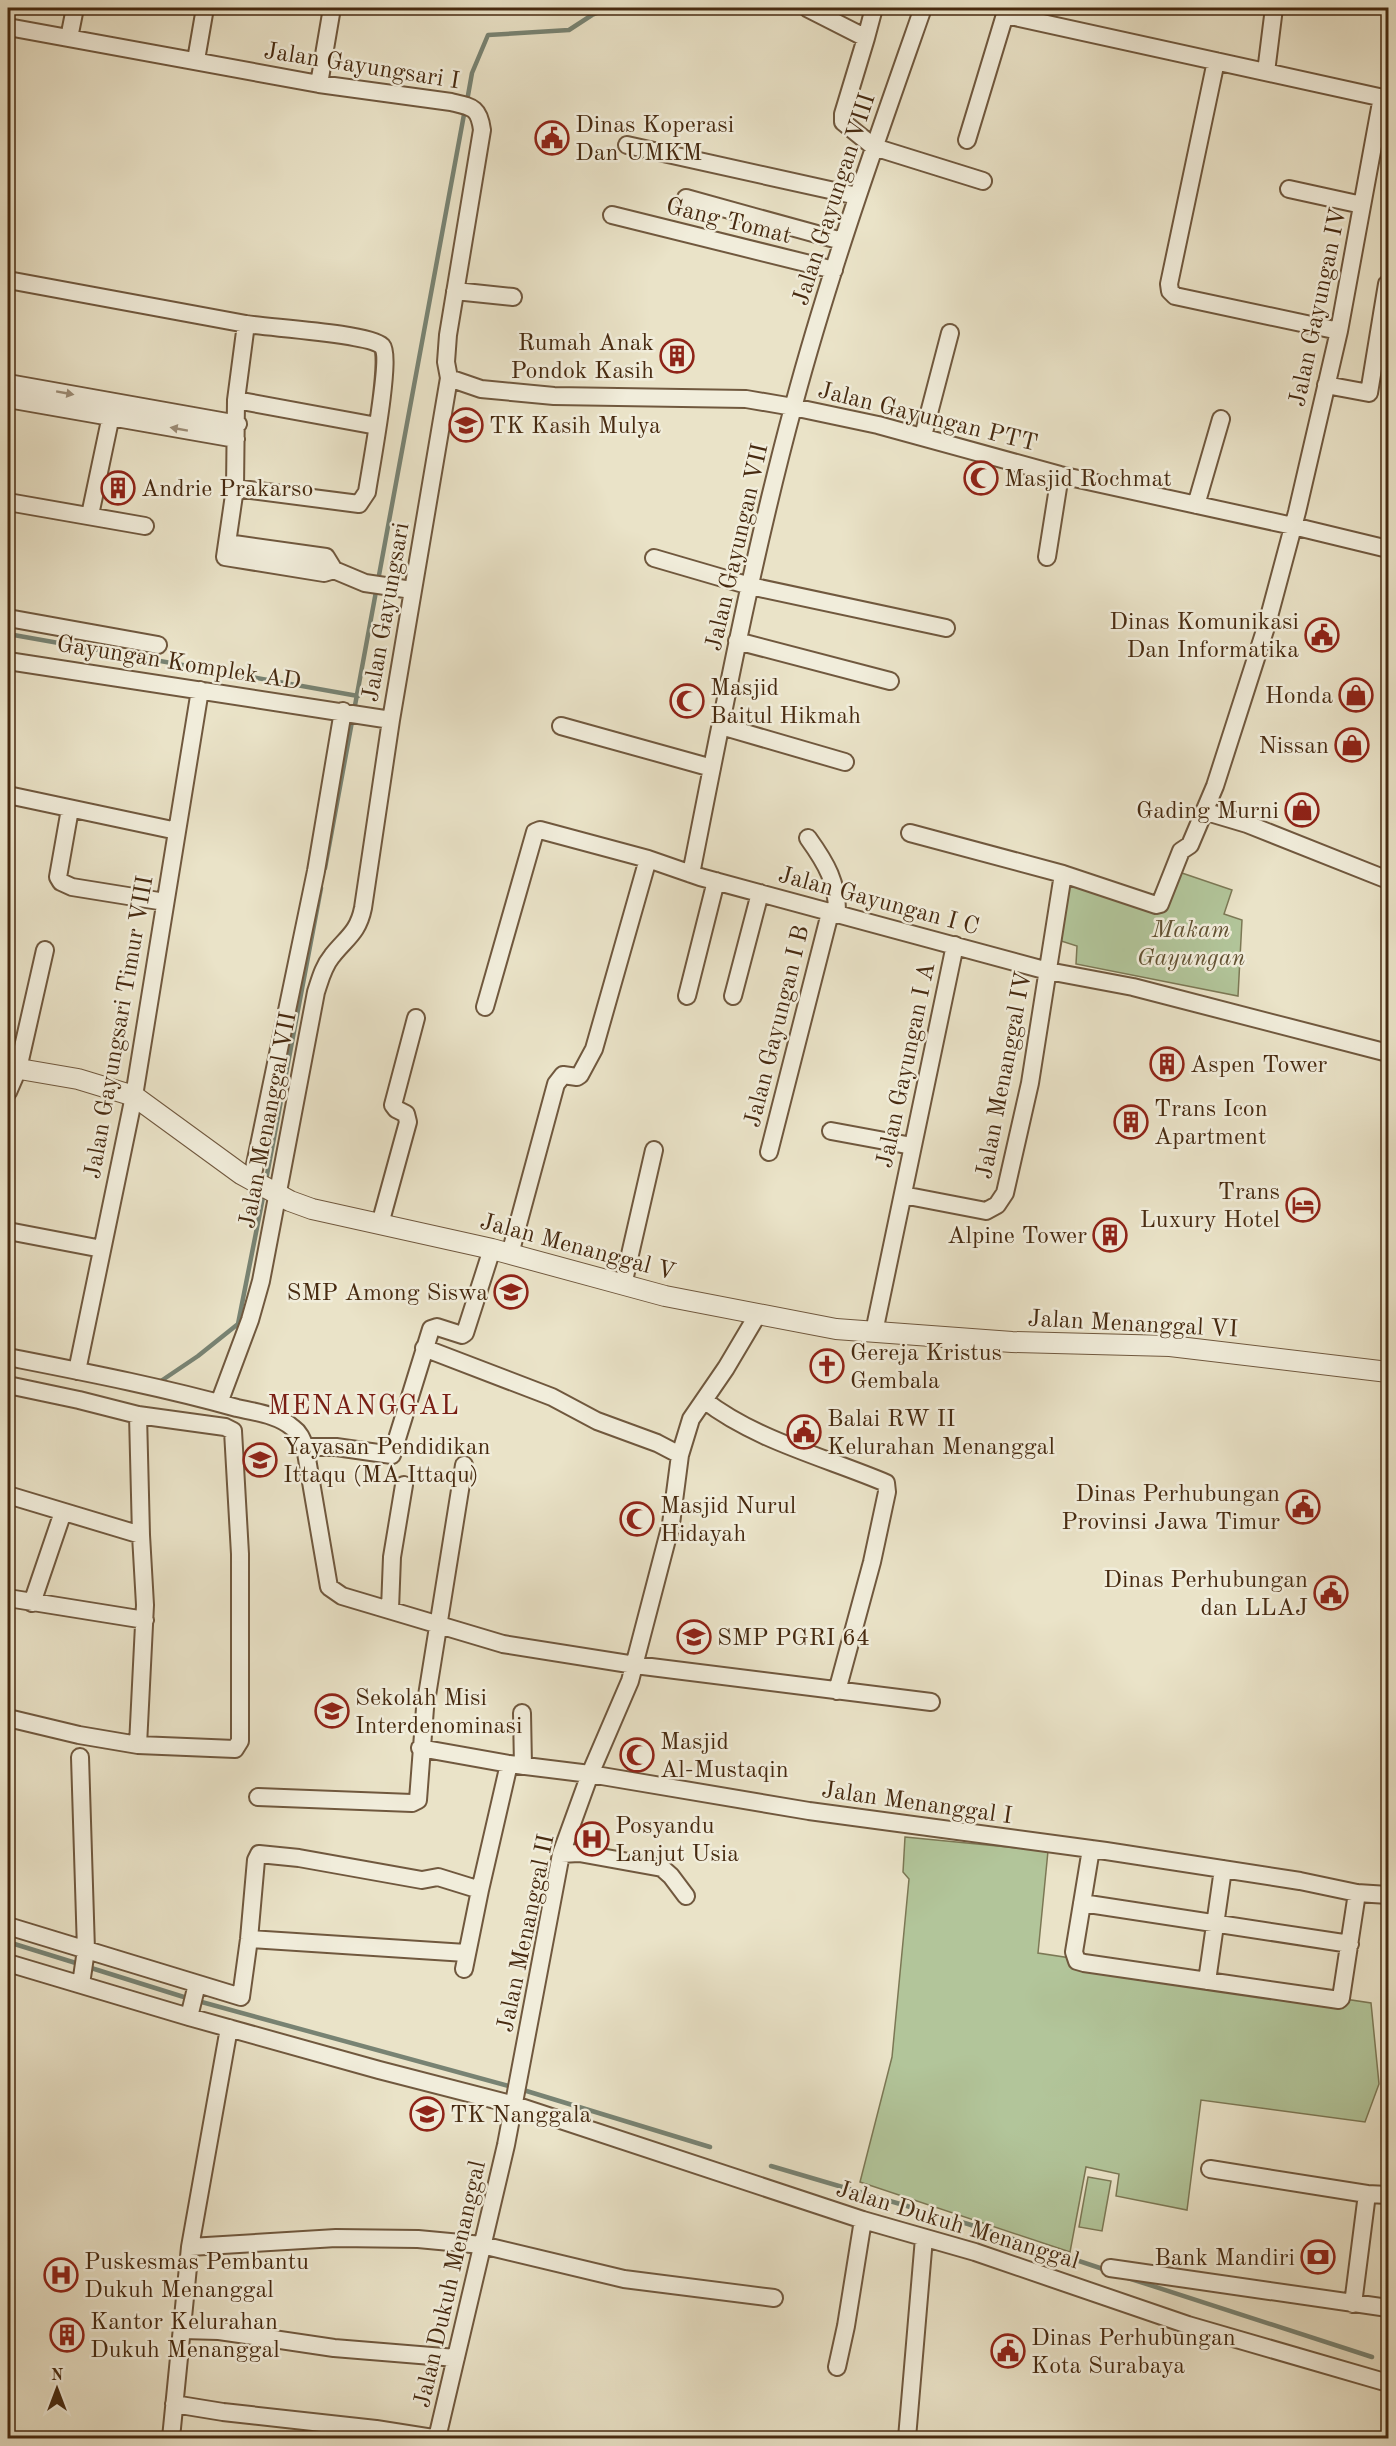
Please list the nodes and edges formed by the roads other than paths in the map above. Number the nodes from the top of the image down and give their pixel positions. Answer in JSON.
{"nodes":[{"id":1,"x":75,"y":8,"type":"edge"},
{"id":2,"x":205,"y":8,"type":"edge"},
{"id":3,"x":332,"y":8,"type":"edge"},
{"id":4,"x":807,"y":8,"type":"edge"},
{"id":5,"x":874,"y":8,"type":"edge"},
{"id":6,"x":923,"y":8,"type":"edge"},
{"id":7,"x":1274,"y":8,"type":"edge"},
{"id":8,"x":1006,"y":11,"type":"edge"},
{"id":9,"x":8,"y":27,"type":"edge"},
{"id":10,"x":69,"y":38,"type":"junction"},
{"id":11,"x":866,"y":38,"type":"junction"},
{"id":12,"x":196,"y":60,"type":"junction"},
{"id":13,"x":1216,"y":61,"type":"junction"},
{"id":14,"x":1266,"y":72,"type":"junction"},
{"id":15,"x":319,"y":84,"type":"junction"},
{"id":16,"x":1385,"y":98,"type":"edge"},
{"id":17,"x":967,"y":140,"type":"dead end"},
{"id":18,"x":627,"y":145,"type":"dead end"},
{"id":19,"x":874,"y":147,"type":"junction"},
{"id":20,"x":983,"y":181,"type":"dead end"},
{"id":21,"x":1289,"y":189,"type":"dead end"},
{"id":22,"x":857,"y":196,"type":"junction"},
{"id":23,"x":686,"y":198,"type":"dead end"},
{"id":24,"x":1362,"y":205,"type":"junction"},
{"id":25,"x":612,"y":215,"type":"dead end"},
{"id":26,"x":842,"y":241,"type":"junction"},
{"id":27,"x":834,"y":270,"type":"junction"},
{"id":28,"x":8,"y":280,"type":"edge"},
{"id":29,"x":1387,"y":284,"type":"dead end"},
{"id":30,"x":455,"y":291,"type":"junction"},
{"id":31,"x":513,"y":297,"type":"dead end"},
{"id":32,"x":1385,"y":315,"type":"edge"},
{"id":33,"x":246,"y":324,"type":"junction"},
{"id":34,"x":1339,"y":331,"type":"junction"},
{"id":35,"x":950,"y":333,"type":"dead end"},
{"id":36,"x":449,"y":378,"type":"junction"},
{"id":37,"x":8,"y":383,"type":"edge"},
{"id":38,"x":1326,"y":385,"type":"junction"},
{"id":39,"x":8,"y":399,"type":"edge"},
{"id":40,"x":236,"y":400,"type":"junction"},
{"id":41,"x":793,"y":407,"type":"junction"},
{"id":42,"x":113,"y":409,"type":"junction"},
{"id":43,"x":1221,"y":419,"type":"dead end"},
{"id":44,"x":377,"y":426,"type":"junction"},
{"id":45,"x":237,"y":432,"type":"junction"},
{"id":46,"x":923,"y":436,"type":"junction"},
{"id":47,"x":1060,"y":475,"type":"junction"},
{"id":48,"x":235,"y":488,"type":"junction"},
{"id":49,"x":8,"y":502,"type":"edge"},
{"id":50,"x":1196,"y":505,"type":"junction"},
{"id":51,"x":90,"y":515,"type":"junction"},
{"id":52,"x":145,"y":526,"type":"dead end"},
{"id":53,"x":1293,"y":526,"type":"junction"},
{"id":54,"x":1389,"y":549,"type":"edge"},
{"id":55,"x":1047,"y":557,"type":"dead end"},
{"id":56,"x":654,"y":558,"type":"dead end"},
{"id":57,"x":750,"y":586,"type":"junction"},
{"id":58,"x":412,"y":590,"type":"junction"},
{"id":59,"x":8,"y":618,"type":"edge"},
{"id":60,"x":946,"y":628,"type":"dead end"},
{"id":61,"x":737,"y":641,"type":"junction"},
{"id":62,"x":158,"y":645,"type":"dead end"},
{"id":63,"x":8,"y":661,"type":"edge"},
{"id":64,"x":890,"y":681,"type":"dead end"},
{"id":65,"x":200,"y":690,"type":"junction"},
{"id":66,"x":347,"y":712,"type":"junction"},
{"id":67,"x":383,"y":718,"type":"junction"},
{"id":68,"x":561,"y":726,"type":"dead end"},
{"id":69,"x":721,"y":726,"type":"junction"},
{"id":70,"x":845,"y":762,"type":"dead end"},
{"id":71,"x":712,"y":768,"type":"junction"},
{"id":72,"x":8,"y":795,"type":"edge"},
{"id":73,"x":70,"y":809,"type":"junction"},
{"id":74,"x":1205,"y":810,"type":"junction"},
{"id":75,"x":177,"y":831,"type":"junction"},
{"id":76,"x":910,"y":833,"type":"dead end"},
{"id":77,"x":808,"y":838,"type":"dead end"},
{"id":78,"x":371,"y":854,"type":"joint"},
{"id":79,"x":648,"y":859,"type":"junction"},
{"id":80,"x":692,"y":874,"type":"junction"},
{"id":81,"x":1063,"y":874,"type":"junction"},
{"id":82,"x":1389,"y":880,"type":"edge"},
{"id":83,"x":716,"y":881,"type":"junction"},
{"id":84,"x":760,"y":893,"type":"junction"},
{"id":85,"x":165,"y":902,"type":"junction"},
{"id":86,"x":833,"y":914,"type":"junction"},
{"id":87,"x":955,"y":945,"type":"junction"},
{"id":88,"x":45,"y":950,"type":"dead end"},
{"id":89,"x":1048,"y":971,"type":"junction"},
{"id":90,"x":687,"y":996,"type":"dead end"},
{"id":91,"x":733,"y":996,"type":"dead end"},
{"id":92,"x":484,"y":1006,"type":"dead end"},
{"id":93,"x":416,"y":1018,"type":"dead end"},
{"id":94,"x":1389,"y":1053,"type":"edge"},
{"id":95,"x":13,"y":1068,"type":"edge"},
{"id":96,"x":8,"y":1092,"type":"edge"},
{"id":97,"x":134,"y":1096,"type":"junction"},
{"id":98,"x":831,"y":1131,"type":"dead end"},
{"id":99,"x":912,"y":1146,"type":"junction"},
{"id":100,"x":654,"y":1150,"type":"dead end"},
{"id":101,"x":769,"y":1152,"type":"dead end"},
{"id":102,"x":266,"y":1188,"type":"junction"},
{"id":103,"x":903,"y":1195,"type":"junction"},
{"id":104,"x":380,"y":1224,"type":"junction"},
{"id":105,"x":8,"y":1231,"type":"edge"},
{"id":106,"x":102,"y":1249,"type":"junction"},
{"id":107,"x":501,"y":1251,"type":"junction"},
{"id":108,"x":623,"y":1285,"type":"junction"},
{"id":109,"x":758,"y":1314,"type":"junction"},
{"id":110,"x":874,"y":1332,"type":"junction"},
{"id":111,"x":424,"y":1348,"type":"junction"},
{"id":112,"x":8,"y":1357,"type":"edge"},
{"id":113,"x":77,"y":1371,"type":"junction"},
{"id":114,"x":1389,"y":1372,"type":"edge"},
{"id":115,"x":8,"y":1385,"type":"edge"},
{"id":116,"x":704,"y":1400,"type":"junction"},
{"id":117,"x":219,"y":1403,"type":"junction"},
{"id":118,"x":138,"y":1415,"type":"junction"},
{"id":119,"x":305,"y":1447,"type":"junction"},
{"id":120,"x":680,"y":1455,"type":"junction"},
{"id":121,"x":464,"y":1465,"type":"dead end"},
{"id":122,"x":404,"y":1485,"type":"dead end"},
{"id":123,"x":8,"y":1495,"type":"edge"},
{"id":124,"x":63,"y":1512,"type":"junction"},
{"id":125,"x":141,"y":1535,"type":"junction"},
{"id":126,"x":8,"y":1598,"type":"edge"},
{"id":127,"x":32,"y":1603,"type":"junction"},
{"id":128,"x":390,"y":1609,"type":"junction"},
{"id":129,"x":145,"y":1620,"type":"junction"},
{"id":130,"x":437,"y":1624,"type":"junction"},
{"id":131,"x":635,"y":1665,"type":"junction"},
{"id":132,"x":837,"y":1692,"type":"junction"},
{"id":133,"x":931,"y":1702,"type":"dead end"},
{"id":134,"x":522,"y":1713,"type":"dead end"},
{"id":135,"x":8,"y":1718,"type":"edge"},
{"id":136,"x":138,"y":1745,"type":"junction"},
{"id":137,"x":420,"y":1748,"type":"junction"},
{"id":138,"x":80,"y":1757,"type":"dead end"},
{"id":139,"x":516,"y":1765,"type":"junction"},
{"id":140,"x":590,"y":1774,"type":"junction"},
{"id":141,"x":258,"y":1797,"type":"dead end"},
{"id":142,"x":1091,"y":1850,"type":"junction"},
{"id":143,"x":561,"y":1854,"type":"junction"},
{"id":144,"x":1223,"y":1869,"type":"junction"},
{"id":145,"x":480,"y":1890,"type":"junction"},
{"id":146,"x":1358,"y":1893,"type":"junction"},
{"id":147,"x":1389,"y":1895,"type":"edge"},
{"id":148,"x":686,"y":1896,"type":"dead end"},
{"id":149,"x":1082,"y":1903,"type":"junction"},
{"id":150,"x":1215,"y":1923,"type":"junction"},
{"id":151,"x":8,"y":1926,"type":"edge"},
{"id":152,"x":249,"y":1939,"type":"junction"},
{"id":153,"x":1350,"y":1944,"type":"junction"},
{"id":154,"x":86,"y":1951,"type":"junction"},
{"id":155,"x":8,"y":1963,"type":"edge"},
{"id":156,"x":1207,"y":1981,"type":"junction"},
{"id":157,"x":81,"y":1982,"type":"junction"},
{"id":158,"x":196,"y":1987,"type":"junction"},
{"id":159,"x":189,"y":2015,"type":"junction"},
{"id":160,"x":229,"y":2028,"type":"junction"},
{"id":161,"x":516,"y":2098,"type":"junction"},
{"id":162,"x":1210,"y":2169,"type":"dead end"},
{"id":163,"x":1367,"y":2194,"type":"junction"},
{"id":164,"x":1389,"y":2194,"type":"edge"},
{"id":165,"x":862,"y":2220,"type":"junction"},
{"id":166,"x":924,"y":2238,"type":"junction"},
{"id":167,"x":482,"y":2245,"type":"junction"},
{"id":168,"x":190,"y":2247,"type":"junction"},
{"id":169,"x":1110,"y":2268,"type":"dead end"},
{"id":170,"x":774,"y":2298,"type":"dead end"},
{"id":171,"x":1353,"y":2304,"type":"junction"},
{"id":172,"x":1389,"y":2308,"type":"edge"},
{"id":173,"x":182,"y":2330,"type":"junction"},
{"id":174,"x":456,"y":2358,"type":"junction"},
{"id":175,"x":837,"y":2367,"type":"dead end"},
{"id":176,"x":1389,"y":2383,"type":"edge"},
{"id":177,"x":174,"y":2404,"type":"junction"},
{"id":178,"x":433,"y":2438,"type":"edge"},
{"id":179,"x":171,"y":2439,"type":"edge"},
{"id":180,"x":907,"y":2439,"type":"edge"}],
"edges":[{"from":1,"to":10,"type":"street"},
{"from":2,"to":12,"type":"street"},
{"from":3,"to":15,"type":"street"},
{"from":4,"to":11,"type":"street"},
{"from":5,"to":11,"type":"street"},
{"from":6,"to":19,"type":"street","name":"Jalan Gayungan VIII"},
{"from":7,"to":14,"type":"street"},
{"from":8,"to":13,"type":"street"},
{"from":8,"to":17,"type":"street"},
{"from":9,"to":10,"type":"street","name":"Jalan Gayungsari I"},
{"from":10,"to":12,"type":"street","name":"Jalan Gayungsari I"},
{"from":11,"to":19,"type":"street"},
{"from":12,"to":15,"type":"street","name":"Jalan Gayungsari I"},
{"from":13,"to":14,"type":"street"},
{"from":13,"to":34,"type":"street"},
{"from":14,"to":16,"type":"street"},
{"from":15,"to":30,"type":"street","name":"Jalan Gayungsari I"},
{"from":16,"to":24,"type":"street","name":"Jalan Gayungan IV"},
{"from":18,"to":22,"type":"street"},
{"from":19,"to":20,"type":"street"},
{"from":19,"to":22,"type":"street","name":"Jalan Gayungan VIII"},
{"from":21,"to":24,"type":"street"},
{"from":22,"to":26,"type":"street","name":"Jalan Gayungan VIII"},
{"from":23,"to":26,"type":"street"},
{"from":24,"to":34,"type":"street","name":"Jalan Gayungan IV"},
{"from":25,"to":27,"type":"street","name":"Gang Tomat"},
{"from":26,"to":27,"type":"street","name":"Jalan Gayungan VIII"},
{"from":27,"to":41,"type":"street","name":"Jalan Gayungan VIII"},
{"from":28,"to":33,"type":"street"},
{"from":29,"to":32,"type":"street"},
{"from":30,"to":31,"type":"street"},
{"from":30,"to":36,"type":"street","name":"Jalan Gayungsari I"},
{"from":32,"to":38,"type":"street"},
{"from":33,"to":40,"type":"street"},
{"from":33,"to":44,"type":"street"},
{"from":34,"to":38,"type":"street","name":"Jalan Gayungan IV"},
{"from":35,"to":46,"type":"street"},
{"from":36,"to":41,"type":"street","name":"Jalan Gayungan PTT"},
{"from":36,"to":58,"type":"street","name":"Jalan Gayungsari"},
{"from":37,"to":42,"type":"street","one_way":true},
{"from":38,"to":53,"type":"street","name":"Jalan Gayungan IV"},
{"from":39,"to":42,"type":"street"},
{"from":40,"to":44,"type":"street"},
{"from":40,"to":45,"type":"street"},
{"from":41,"to":46,"type":"street","name":"Jalan Gayungan PTT"},
{"from":41,"to":57,"type":"street","name":"Jalan Gayungan VII"},
{"from":42,"to":45,"type":"street"},
{"from":42,"to":51,"type":"street"},
{"from":43,"to":50,"type":"street"},
{"from":44,"to":48,"type":"street"},
{"from":45,"to":48,"type":"street"},
{"from":46,"to":47,"type":"street","name":"Jalan Gayungan PTT"},
{"from":47,"to":50,"type":"street","name":"Jalan Gayungan PTT"},
{"from":47,"to":55,"type":"street"},
{"from":48,"to":58,"type":"street"},
{"from":49,"to":51,"type":"street"},
{"from":50,"to":53,"type":"street","name":"Jalan Gayungan PTT"},
{"from":51,"to":52,"type":"street"},
{"from":53,"to":54,"type":"street","name":"Jalan Gayungan PTT"},
{"from":53,"to":74,"type":"street","name":"Jalan Gayungan IV"},
{"from":56,"to":57,"type":"street"},
{"from":57,"to":60,"type":"street"},
{"from":57,"to":61,"type":"street","name":"Jalan Gayungan VII"},
{"from":58,"to":67,"type":"street","name":"Jalan Gayungsari"},
{"from":59,"to":62,"type":"street"},
{"from":61,"to":64,"type":"street"},
{"from":61,"to":69,"type":"street","name":"Jalan Gayungan VII"},
{"from":63,"to":65,"type":"street","name":"Gayungan Komplek AD"},
{"from":65,"to":66,"type":"street","name":"Gayungan Komplek AD"},
{"from":65,"to":75,"type":"street","name":"Jalan Gayungsari Timur VIII"},
{"from":66,"to":67,"type":"street","name":"Gayungan Komplek AD"},
{"from":66,"to":102,"type":"street"},
{"from":67,"to":78,"type":"street","name":"Jalan Gayungsari"},
{"from":68,"to":71,"type":"street"},
{"from":69,"to":70,"type":"street"},
{"from":69,"to":71,"type":"street","name":"Jalan Gayungan VII"},
{"from":71,"to":80,"type":"street","name":"Jalan Gayungan VII"},
{"from":72,"to":73,"type":"street"},
{"from":73,"to":75,"type":"street"},
{"from":73,"to":85,"type":"street"},
{"from":74,"to":81,"type":"street","name":"Jalan Gayungan IV"},
{"from":74,"to":82,"type":"street"},
{"from":75,"to":85,"type":"street","name":"Jalan Gayungsari Timur VIII"},
{"from":76,"to":81,"type":"street"},
{"from":77,"to":86,"type":"street","name":"Jalan Gayungan I B"},
{"from":78,"to":102,"type":"street","name":"Jalan Menanggal VII"},
{"from":79,"to":80,"type":"street","name":"Jalan Gayungan I C"},
{"from":79,"to":92,"type":"street","name":"Jalan Gayungan I C"},
{"from":79,"to":107,"type":"street"},
{"from":80,"to":83,"type":"street","name":"Jalan Gayungan I C"},
{"from":81,"to":89,"type":"street","name":"Jalan Menanggal IV"},
{"from":83,"to":84,"type":"street","name":"Jalan Gayungan I C"},
{"from":83,"to":90,"type":"street"},
{"from":84,"to":86,"type":"street","name":"Jalan Gayungan I C"},
{"from":84,"to":91,"type":"street"},
{"from":85,"to":97,"type":"street","name":"Jalan Gayungsari Timur VIII"},
{"from":86,"to":87,"type":"street","name":"Jalan Gayungan I C"},
{"from":86,"to":101,"type":"street","name":"Jalan Gayungan I B"},
{"from":87,"to":89,"type":"street","name":"Jalan Gayungan I C"},
{"from":87,"to":99,"type":"street","name":"Jalan Gayungan I A"},
{"from":88,"to":95,"type":"street"},
{"from":89,"to":94,"type":"street","name":"Jalan Gayungan I C"},
{"from":89,"to":103,"type":"street","name":"Jalan Menanggal IV"},
{"from":93,"to":104,"type":"street"},
{"from":95,"to":96,"type":"street"},
{"from":95,"to":97,"type":"street","name":"Jalan Menanggal V"},
{"from":97,"to":102,"type":"street","name":"Jalan Menanggal V"},
{"from":97,"to":106,"type":"street","name":"Jalan Gayungsari Timur VIII"},
{"from":98,"to":99,"type":"street"},
{"from":99,"to":103,"type":"street","name":"Jalan Gayungan I A"},
{"from":100,"to":108,"type":"street"},
{"from":102,"to":104,"type":"street","name":"Jalan Menanggal V"},
{"from":102,"to":117,"type":"street","name":"Jalan Menanggal VII"},
{"from":103,"to":110,"type":"street"},
{"from":104,"to":107,"type":"street","name":"Jalan Menanggal V"},
{"from":105,"to":106,"type":"street"},
{"from":106,"to":113,"type":"street","name":"Jalan Gayungsari Timur VIII"},
{"from":107,"to":108,"type":"street","name":"Jalan Menanggal V"},
{"from":107,"to":111,"type":"street"},
{"from":108,"to":109,"type":"street","name":"Jalan Menanggal V"},
{"from":109,"to":110,"type":"street","name":"Jalan Menanggal V"},
{"from":109,"to":116,"type":"street","name":"Jalan Menanggal II"},
{"from":110,"to":114,"type":"street","name":"Jalan Menanggal VI"},
{"from":111,"to":119,"type":"street"},
{"from":111,"to":120,"type":"street"},
{"from":112,"to":113,"type":"street"},
{"from":113,"to":117,"type":"street"},
{"from":115,"to":118,"type":"street"},
{"from":116,"to":120,"type":"street","name":"Jalan Menanggal II"},
{"from":116,"to":132,"type":"street"},
{"from":117,"to":119,"type":"street"},
{"from":118,"to":125,"type":"street"},
{"from":118,"to":136,"type":"street"},
{"from":119,"to":128,"type":"street"},
{"from":120,"to":131,"type":"street","name":"Jalan Menanggal II"},
{"from":121,"to":130,"type":"street"},
{"from":122,"to":128,"type":"street"},
{"from":123,"to":124,"type":"street"},
{"from":124,"to":125,"type":"street"},
{"from":124,"to":127,"type":"street"},
{"from":125,"to":129,"type":"street"},
{"from":126,"to":127,"type":"street"},
{"from":127,"to":129,"type":"street"},
{"from":128,"to":130,"type":"street"},
{"from":129,"to":136,"type":"street"},
{"from":130,"to":131,"type":"street"},
{"from":130,"to":137,"type":"street"},
{"from":131,"to":132,"type":"street"},
{"from":131,"to":140,"type":"street","name":"Jalan Menanggal II"},
{"from":132,"to":133,"type":"street"},
{"from":134,"to":139,"type":"street"},
{"from":135,"to":136,"type":"street"},
{"from":137,"to":139,"type":"street","name":"Jalan Menanggal I"},
{"from":137,"to":141,"type":"street"},
{"from":138,"to":154,"type":"street"},
{"from":139,"to":140,"type":"street","name":"Jalan Menanggal I"},
{"from":139,"to":145,"type":"street"},
{"from":140,"to":142,"type":"street","name":"Jalan Menanggal I"},
{"from":140,"to":143,"type":"street","name":"Jalan Menanggal II"},
{"from":142,"to":144,"type":"street","name":"Jalan Menanggal I"},
{"from":142,"to":149,"type":"street"},
{"from":143,"to":148,"type":"street"},
{"from":143,"to":161,"type":"street","name":"Jalan Menanggal II"},
{"from":144,"to":146,"type":"street","name":"Jalan Menanggal I"},
{"from":144,"to":150,"type":"street"},
{"from":145,"to":152,"type":"street"},
{"from":145,"to":152,"type":"street"},
{"from":146,"to":147,"type":"street","name":"Jalan Menanggal I"},
{"from":146,"to":153,"type":"street"},
{"from":149,"to":150,"type":"street"},
{"from":149,"to":156,"type":"street"},
{"from":150,"to":153,"type":"street"},
{"from":150,"to":156,"type":"street"},
{"from":151,"to":154,"type":"street"},
{"from":152,"to":158,"type":"street"},
{"from":153,"to":156,"type":"street"},
{"from":154,"to":157,"type":"street"},
{"from":154,"to":158,"type":"street"},
{"from":155,"to":157,"type":"street","name":"Jalan Dukuh Menanggal"},
{"from":157,"to":159,"type":"street","name":"Jalan Dukuh Menanggal"},
{"from":158,"to":159,"type":"street"},
{"from":159,"to":160,"type":"street","name":"Jalan Dukuh Menanggal"},
{"from":160,"to":161,"type":"street","name":"Jalan Dukuh Menanggal"},
{"from":160,"to":168,"type":"street"},
{"from":161,"to":165,"type":"street","name":"Jalan Dukuh Menanggal"},
{"from":161,"to":167,"type":"street","name":"Jalan Dukuh Menanggal"},
{"from":162,"to":163,"type":"street"},
{"from":163,"to":164,"type":"street"},
{"from":163,"to":171,"type":"street"},
{"from":165,"to":166,"type":"street","name":"Jalan Dukuh Menanggal"},
{"from":165,"to":175,"type":"street"},
{"from":166,"to":176,"type":"street","name":"Jalan Dukuh Menanggal"},
{"from":166,"to":180,"type":"street"},
{"from":167,"to":168,"type":"street"},
{"from":167,"to":170,"type":"street"},
{"from":167,"to":174,"type":"street","name":"Jalan Dukuh Menanggal"},
{"from":168,"to":173,"type":"street"},
{"from":169,"to":171,"type":"street"},
{"from":171,"to":172,"type":"street"},
{"from":173,"to":174,"type":"street"},
{"from":173,"to":177,"type":"street"},
{"from":174,"to":178,"type":"street","name":"Jalan Dukuh Menanggal"},
{"from":177,"to":178,"type":"street"},
{"from":177,"to":179,"type":"street"}]}
